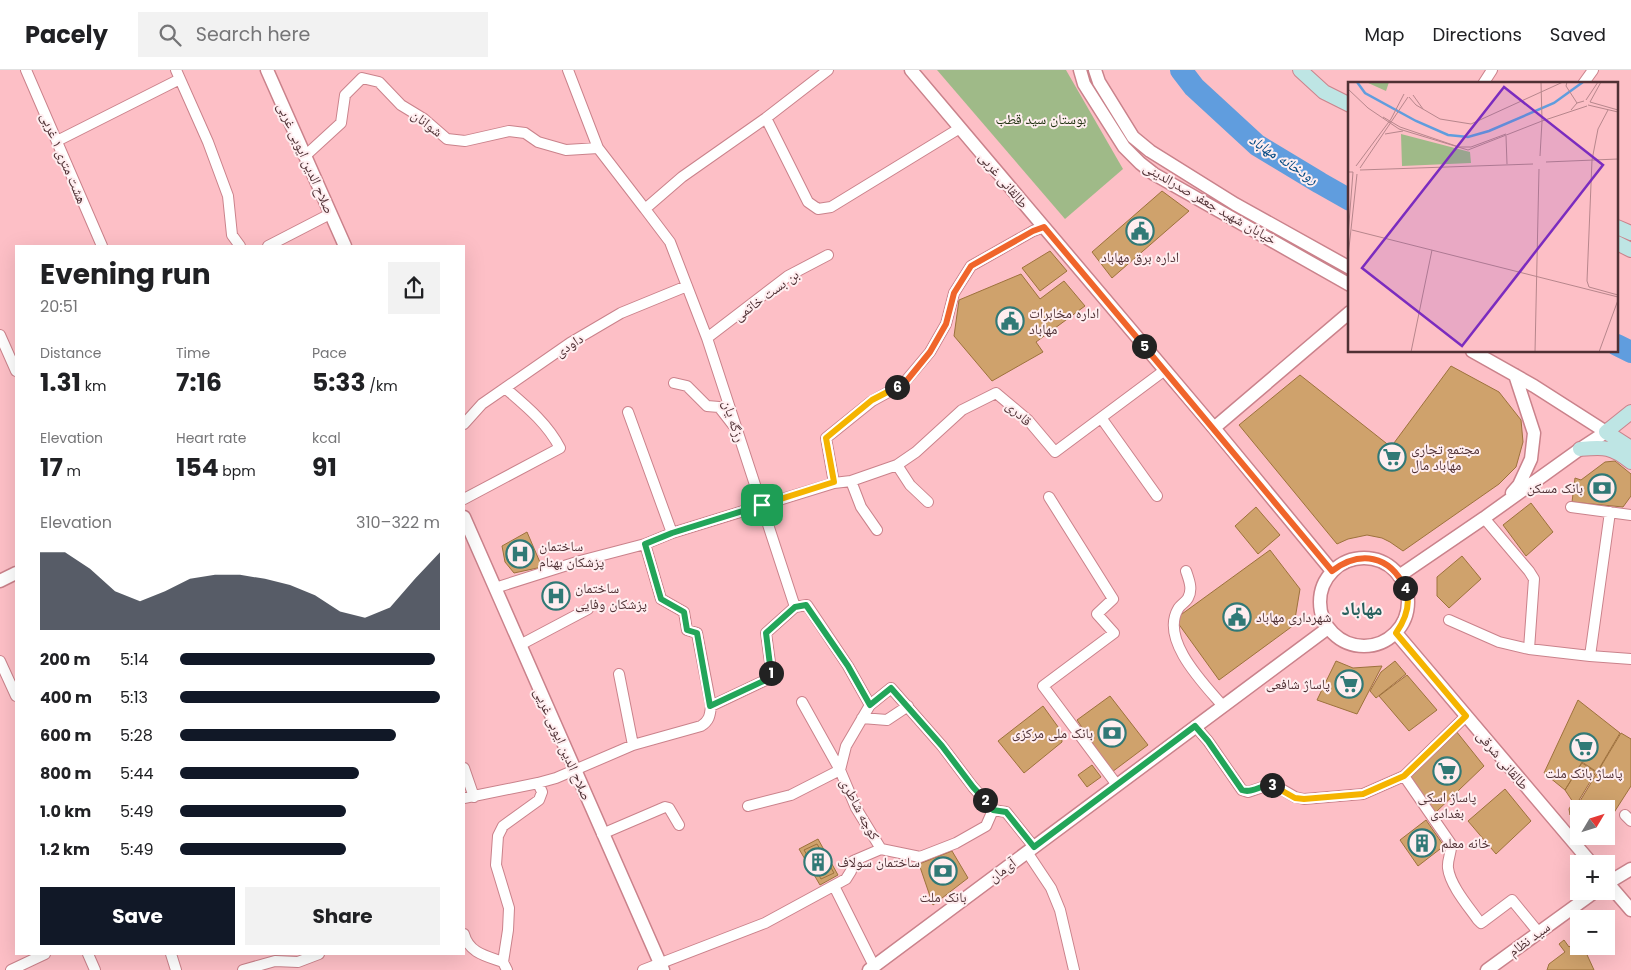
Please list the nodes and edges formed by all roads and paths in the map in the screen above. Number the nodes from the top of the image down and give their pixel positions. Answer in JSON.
{"nodes":[{"id":1,"x":26,"y":70,"type":"edge"},
{"id":2,"x":267,"y":70,"type":"edge"},
{"id":3,"x":568,"y":70,"type":"edge"},
{"id":4,"x":828,"y":70,"type":"edge"},
{"id":5,"x":911,"y":70,"type":"edge"},
{"id":6,"x":1080,"y":70,"type":"edge"},
{"id":7,"x":1095,"y":70,"type":"edge"},
{"id":8,"x":1300,"y":70,"type":"edge"},
{"id":9,"x":1593,"y":70,"type":"edge"},
{"id":10,"x":178,"y":75,"type":"edge"},
{"id":11,"x":1584,"y":82,"type":"edge"},
{"id":12,"x":1348,"y":105,"type":"edge"},
{"id":13,"x":766,"y":118,"type":"junction"},
{"id":14,"x":960,"y":128,"type":"junction"},
{"id":15,"x":56,"y":141,"type":"junction"},
{"id":16,"x":598,"y":148,"type":"junction"},
{"id":17,"x":305,"y":156,"type":"junction"},
{"id":18,"x":645,"y":208,"type":"junction"},
{"id":19,"x":330,"y":214,"type":"junction"},
{"id":20,"x":1044,"y":227,"type":"junction"},
{"id":21,"x":1618,"y":244,"type":"edge"},
{"id":22,"x":102,"y":245,"type":"edge"},
{"id":23,"x":239,"y":245,"type":"edge"},
{"id":24,"x":270,"y":245,"type":"edge"},
{"id":25,"x":345,"y":245,"type":"edge"},
{"id":26,"x":1631,"y":250,"type":"edge"},
{"id":27,"x":828,"y":255,"type":"dead end"},
{"id":28,"x":1348,"y":267,"type":"edge"},
{"id":29,"x":1348,"y":284,"type":"edge"},
{"id":30,"x":687,"y":286,"type":"junction"},
{"id":31,"x":1348,"y":314,"type":"edge"},
{"id":32,"x":0,"y":335,"type":"edge"},
{"id":33,"x":707,"y":338,"type":"junction"},
{"id":34,"x":1474,"y":352,"type":"edge"},
{"id":35,"x":15,"y":369,"type":"edge"},
{"id":36,"x":1165,"y":370,"type":"junction"},
{"id":37,"x":1515,"y":375,"type":"junction"},
{"id":38,"x":674,"y":383,"type":"dead end"},
{"id":39,"x":505,"y":388,"type":"junction"},
{"id":40,"x":628,"y":412,"type":"dead end"},
{"id":41,"x":1630,"y":413,"type":"edge"},
{"id":42,"x":1102,"y":419,"type":"junction"},
{"id":43,"x":465,"y":423,"type":"edge"},
{"id":44,"x":1214,"y":428,"type":"junction"},
{"id":45,"x":737,"y":429,"type":"junction"},
{"id":46,"x":1606,"y":432,"type":"junction"},
{"id":47,"x":1631,"y":448,"type":"edge"},
{"id":48,"x":1580,"y":449,"type":"junction"},
{"id":49,"x":1631,"y":462,"type":"edge"},
{"id":50,"x":897,"y":465,"type":"junction"},
{"id":51,"x":851,"y":481,"type":"junction"},
{"id":52,"x":834,"y":482,"type":"junction"},
{"id":53,"x":1158,"y":496,"type":"dead end"},
{"id":54,"x":1049,"y":497,"type":"dead end"},
{"id":55,"x":465,"y":498,"type":"edge"},
{"id":56,"x":928,"y":502,"type":"dead end"},
{"id":57,"x":762,"y":505,"type":"junction"},
{"id":58,"x":1501,"y":505,"type":"junction"},
{"id":59,"x":1571,"y":507,"type":"dead end"},
{"id":60,"x":1610,"y":512,"type":"junction"},
{"id":61,"x":1631,"y":515,"type":"edge"},
{"id":62,"x":1484,"y":518,"type":"junction"},
{"id":63,"x":877,"y":530,"type":"dead end"},
{"id":64,"x":467,"y":531,"type":"edge"},
{"id":65,"x":672,"y":533,"type":"junction"},
{"id":66,"x":645,"y":544,"type":"junction"},
{"id":67,"x":1186,"y":571,"type":"dead end"},
{"id":68,"x":1332,"y":571,"type":"junction"},
{"id":69,"x":15,"y":574,"type":"edge"},
{"id":70,"x":1399,"y":576,"type":"junction"},
{"id":71,"x":0,"y":581,"type":"edge"},
{"id":72,"x":495,"y":588,"type":"junction"},
{"id":73,"x":795,"y":607,"type":"junction"},
{"id":74,"x":588,"y":609,"type":"dead end"},
{"id":75,"x":1449,"y":620,"type":"dead end"},
{"id":76,"x":1328,"y":628,"type":"junction"},
{"id":77,"x":1396,"y":633,"type":"junction"},
{"id":78,"x":520,"y":645,"type":"junction"},
{"id":79,"x":1529,"y":649,"type":"junction"},
{"id":80,"x":1590,"y":656,"type":"junction"},
{"id":81,"x":1631,"y":659,"type":"edge"},
{"id":82,"x":0,"y":661,"type":"edge"},
{"id":83,"x":619,"y":674,"type":"dead end"},
{"id":84,"x":15,"y":694,"type":"edge"},
{"id":85,"x":802,"y":702,"type":"dead end"},
{"id":86,"x":870,"y":705,"type":"junction"},
{"id":87,"x":1222,"y":705,"type":"junction"},
{"id":88,"x":710,"y":706,"type":"junction"},
{"id":89,"x":908,"y":706,"type":"junction"},
{"id":90,"x":1466,"y":716,"type":"junction"},
{"id":91,"x":862,"y":718,"type":"junction"},
{"id":92,"x":1195,"y":726,"type":"junction"},
{"id":93,"x":633,"y":745,"type":"junction"},
{"id":94,"x":574,"y":770,"type":"junction"},
{"id":95,"x":840,"y":770,"type":"junction"},
{"id":96,"x":465,"y":774,"type":"edge"},
{"id":97,"x":1404,"y":776,"type":"junction"},
{"id":98,"x":538,"y":783,"type":"junction"},
{"id":99,"x":1117,"y":785,"type":"junction"},
{"id":100,"x":469,"y":798,"type":"edge"},
{"id":101,"x":748,"y":806,"type":"dead end"},
{"id":102,"x":993,"y":810,"type":"junction"},
{"id":103,"x":679,"y":825,"type":"dead end"},
{"id":104,"x":602,"y":834,"type":"junction"},
{"id":105,"x":881,"y":849,"type":"junction"},
{"id":106,"x":1031,"y":849,"type":"junction"},
{"id":107,"x":1584,"y":855,"type":"edge"},
{"id":108,"x":1631,"y":869,"type":"edge"},
{"id":109,"x":1615,"y":878,"type":"edge"},
{"id":110,"x":834,"y":886,"type":"junction"},
{"id":111,"x":1615,"y":891,"type":"edge"},
{"id":112,"x":1583,"y":900,"type":"edge"},
{"id":113,"x":1631,"y":910,"type":"edge"},
{"id":114,"x":1539,"y":932,"type":"junction"},
{"id":115,"x":465,"y":938,"type":"edge"},
{"id":116,"x":42,"y":955,"type":"edge"},
{"id":117,"x":88,"y":955,"type":"edge"},
{"id":118,"x":171,"y":955,"type":"edge"},
{"id":119,"x":316,"y":955,"type":"edge"},
{"id":120,"x":505,"y":966,"type":"edge"},
{"id":121,"x":662,"y":967,"type":"edge"},
{"id":122,"x":872,"y":968,"type":"edge"},
{"id":123,"x":11,"y":970,"type":"edge"},
{"id":124,"x":95,"y":970,"type":"edge"},
{"id":125,"x":176,"y":970,"type":"edge"},
{"id":126,"x":243,"y":970,"type":"edge"},
{"id":127,"x":642,"y":970,"type":"edge"},
{"id":128,"x":1074,"y":970,"type":"edge"},
{"id":129,"x":1487,"y":970,"type":"edge"}],
"edges":[{"from":1,"to":15,"type":"street","name":"هشت متری ۱ غربی"},
{"from":2,"to":17,"type":"street","name":"صلاح الدین ایوبی غربی"},
{"from":3,"to":16,"type":"street","name":"رزگه یان"},
{"from":4,"to":13,"type":"street"},
{"from":5,"to":14,"type":"street","name":"طالقانی غربی"},
{"from":6,"to":29,"type":"street","name":"خیابان شهید جعفر صدرالدینی"},
{"from":7,"to":28,"type":"street","name":"خیابان شهید جعفر صدرالدینی"},
{"from":8,"to":12,"type":"main road"},
{"from":9,"to":11,"type":"street"},
{"from":10,"to":15,"type":"street"},
{"from":10,"to":23,"type":"street"},
{"from":13,"to":14,"type":"street"},
{"from":13,"to":18,"type":"street"},
{"from":14,"to":20,"type":"street","name":"طالقانی غربی"},
{"from":15,"to":22,"type":"street","name":"هشت متری ۱ غربی"},
{"from":16,"to":17,"type":"street","name":"شوانان"},
{"from":16,"to":18,"type":"street","name":"رزگه یان"},
{"from":17,"to":19,"type":"street","name":"صلاح الدین ایوبی غربی"},
{"from":18,"to":30,"type":"street","name":"رزگه یان"},
{"from":19,"to":24,"type":"street"},
{"from":19,"to":25,"type":"street","name":"صلاح الدین ایوبی غربی"},
{"from":20,"to":36,"type":"street","name":"طالقانی غربی"},
{"from":20,"to":52,"type":"street"},
{"from":21,"to":26,"type":"main road"},
{"from":27,"to":33,"type":"street","name":"بن بست خاتمی"},
{"from":30,"to":33,"type":"street","name":"رزگه یان"},
{"from":30,"to":39,"type":"street","name":"داودی"},
{"from":31,"to":44,"type":"street"},
{"from":32,"to":35,"type":"street"},
{"from":33,"to":45,"type":"street","name":"رزگه یان"},
{"from":34,"to":37,"type":"street"},
{"from":36,"to":42,"type":"street","name":"قادری"},
{"from":36,"to":44,"type":"street","name":"طالقانی غربی"},
{"from":37,"to":46,"type":"street"},
{"from":37,"to":58,"type":"street"},
{"from":38,"to":45,"type":"street"},
{"from":39,"to":43,"type":"street","name":"داودی"},
{"from":39,"to":55,"type":"street"},
{"from":40,"to":65,"type":"street"},
{"from":41,"to":46,"type":"main road"},
{"from":42,"to":50,"type":"street","name":"قادری"},
{"from":42,"to":53,"type":"street"},
{"from":44,"to":68,"type":"street","name":"طالقانی غربی"},
{"from":45,"to":57,"type":"street","name":"رزگه یان"},
{"from":46,"to":47,"type":"main road"},
{"from":46,"to":48,"type":"street"},
{"from":48,"to":49,"type":"main road"},
{"from":48,"to":58,"type":"street"},
{"from":50,"to":51,"type":"street","name":"قادری"},
{"from":50,"to":56,"type":"street"},
{"from":51,"to":52,"type":"street","name":"قادری"},
{"from":51,"to":63,"type":"street"},
{"from":52,"to":57,"type":"street","name":"قادری"},
{"from":54,"to":99,"type":"street"},
{"from":57,"to":65,"type":"street","name":"قادری"},
{"from":57,"to":73,"type":"street","name":"رزگه یان"},
{"from":58,"to":62,"type":"street"},
{"from":59,"to":60,"type":"street"},
{"from":60,"to":61,"type":"street"},
{"from":60,"to":80,"type":"street"},
{"from":62,"to":70,"type":"street"},
{"from":62,"to":79,"type":"street"},
{"from":64,"to":72,"type":"street","name":"صلاح الدین ایوبی غریی"},
{"from":65,"to":66,"type":"street","name":"قادری"},
{"from":66,"to":72,"type":"street","name":"قادری"},
{"from":66,"to":88,"type":"street"},
{"from":67,"to":87,"type":"street"},
{"from":68,"to":70,"type":"street"},
{"from":68,"to":76,"type":"street"},
{"from":69,"to":71,"type":"street"},
{"from":70,"to":77,"type":"street"},
{"from":72,"to":78,"type":"street","name":"صلاح الدین ایوبی غریی"},
{"from":73,"to":86,"type":"street"},
{"from":73,"to":88,"type":"street"},
{"from":74,"to":78,"type":"street"},
{"from":75,"to":79,"type":"street"},
{"from":76,"to":77,"type":"street"},
{"from":76,"to":87,"type":"street","name":"آی‌مان"},
{"from":77,"to":90,"type":"street","name":"طالقانی شرقی"},
{"from":78,"to":94,"type":"street","name":"صلاح الدین ایوبی غریی"},
{"from":79,"to":80,"type":"street"},
{"from":80,"to":81,"type":"street"},
{"from":82,"to":84,"type":"street"},
{"from":83,"to":93,"type":"street"},
{"from":85,"to":95,"type":"street"},
{"from":86,"to":89,"type":"street","name":"کوچه شاطری"},
{"from":86,"to":91,"type":"street","name":"کوچه شاطری"},
{"from":87,"to":92,"type":"street","name":"آی‌مان"},
{"from":88,"to":93,"type":"street"},
{"from":89,"to":91,"type":"street"},
{"from":89,"to":102,"type":"street"},
{"from":90,"to":97,"type":"street"},
{"from":90,"to":107,"type":"street","name":"طالقانی شرقی"},
{"from":91,"to":95,"type":"street","name":"کوچه شاطری"},
{"from":92,"to":97,"type":"street"},
{"from":92,"to":99,"type":"street","name":"آی‌مان"},
{"from":93,"to":94,"type":"street"},
{"from":94,"to":98,"type":"street"},
{"from":94,"to":104,"type":"street","name":"صلاح الدین ایوبی غریی"},
{"from":95,"to":101,"type":"street"},
{"from":95,"to":105,"type":"street","name":"کوچه شاطری"},
{"from":96,"to":100,"type":"street"},
{"from":97,"to":114,"type":"street"},
{"from":98,"to":100,"type":"street"},
{"from":98,"to":120,"type":"street"},
{"from":99,"to":106,"type":"street","name":"آی‌مان"},
{"from":102,"to":105,"type":"street","name":"کوچه شاطری"},
{"from":102,"to":106,"type":"street"},
{"from":103,"to":104,"type":"street"},
{"from":104,"to":121,"type":"street","name":"صلاح الدین ایوبی غریی"},
{"from":105,"to":110,"type":"street"},
{"from":106,"to":122,"type":"street","name":"آی‌مان"},
{"from":106,"to":128,"type":"street"},
{"from":108,"to":109,"type":"street"},
{"from":110,"to":121,"type":"street"},
{"from":110,"to":122,"type":"street"},
{"from":111,"to":113,"type":"street"},
{"from":112,"to":114,"type":"street","name":"سید نظام"},
{"from":114,"to":129,"type":"street","name":"سید نظام"},
{"from":115,"to":120,"type":"street"},
{"from":116,"to":123,"type":"street"},
{"from":117,"to":124,"type":"street"},
{"from":118,"to":125,"type":"street"},
{"from":119,"to":126,"type":"street"},
{"from":121,"to":127,"type":"street"}]}
